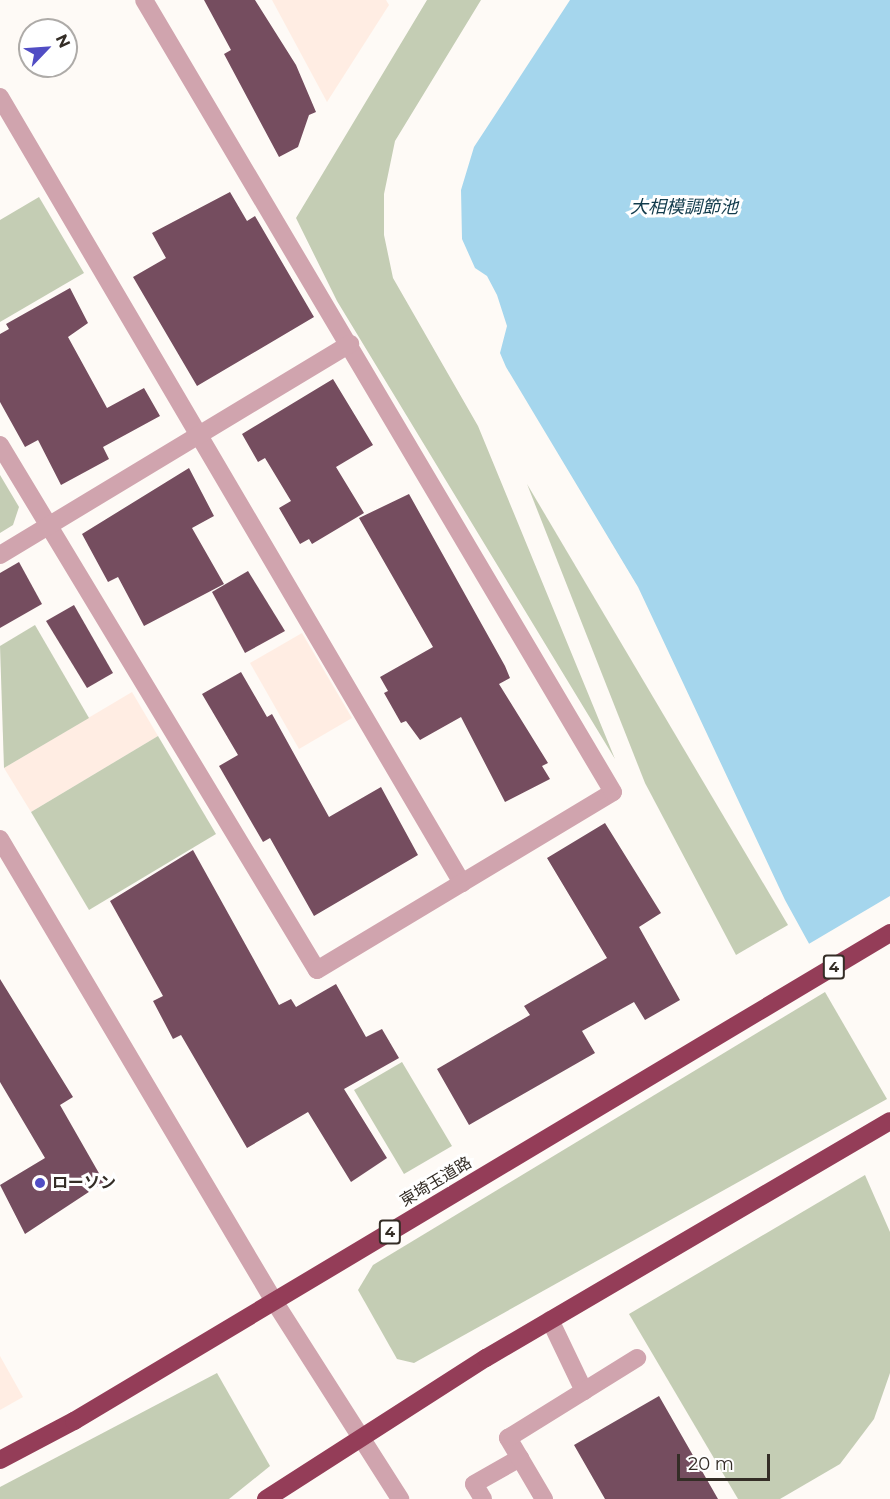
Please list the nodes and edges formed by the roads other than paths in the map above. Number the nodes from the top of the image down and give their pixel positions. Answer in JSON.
{"nodes":[{"id":1,"x":144,"y":0,"type":"edge"},
{"id":2,"x":0,"y":97,"type":"edge"},
{"id":3,"x":350,"y":344,"type":"junction"},
{"id":4,"x":199,"y":433,"type":"junction"},
{"id":5,"x":0,"y":445,"type":"edge"},
{"id":6,"x":48,"y":527,"type":"junction"},
{"id":7,"x":0,"y":555,"type":"edge"},
{"id":8,"x":0,"y":840,"type":"edge"},
{"id":9,"x":462,"y":883,"type":"junction"},
{"id":10,"x":890,"y":933,"type":"edge"},
{"id":11,"x":890,"y":1120,"type":"edge"},
{"id":12,"x":274,"y":1301,"type":"junction"},
{"id":13,"x":550,"y":1320,"type":"junction"},
{"id":14,"x":637,"y":1358,"type":"dead end"},
{"id":15,"x":584,"y":1391,"type":"junction"},
{"id":16,"x":359,"y":1437,"type":"junction"},
{"id":17,"x":520,"y":1458,"type":"junction"},
{"id":18,"x":0,"y":1460,"type":"edge"},
{"id":19,"x":266,"y":1499,"type":"edge"},
{"id":20,"x":400,"y":1499,"type":"edge"},
{"id":21,"x":483,"y":1499,"type":"edge"},
{"id":22,"x":544,"y":1499,"type":"edge"}],
"edges":[{"from":1,"to":3,"type":"street"},
{"from":2,"to":4,"type":"street"},
{"from":3,"to":4,"type":"street"},
{"from":3,"to":9,"type":"street"},
{"from":4,"to":6,"type":"street"},
{"from":4,"to":9,"type":"street"},
{"from":5,"to":6,"type":"street"},
{"from":6,"to":7,"type":"street"},
{"from":6,"to":9,"type":"street"},
{"from":8,"to":12,"type":"street"},
{"from":10,"to":12,"type":"highway","name":"東埼玉道路","number":"4"},
{"from":11,"to":13,"type":"highway"},
{"from":12,"to":16,"type":"street"},
{"from":12,"to":18,"type":"highway","name":"東埼玉道路","number":"4"},
{"from":13,"to":15,"type":"street"},
{"from":13,"to":16,"type":"highway"},
{"from":14,"to":15,"type":"street"},
{"from":15,"to":17,"type":"street"},
{"from":16,"to":19,"type":"highway"},
{"from":16,"to":20,"type":"street"},
{"from":17,"to":21,"type":"street"},
{"from":17,"to":22,"type":"street"}]}
